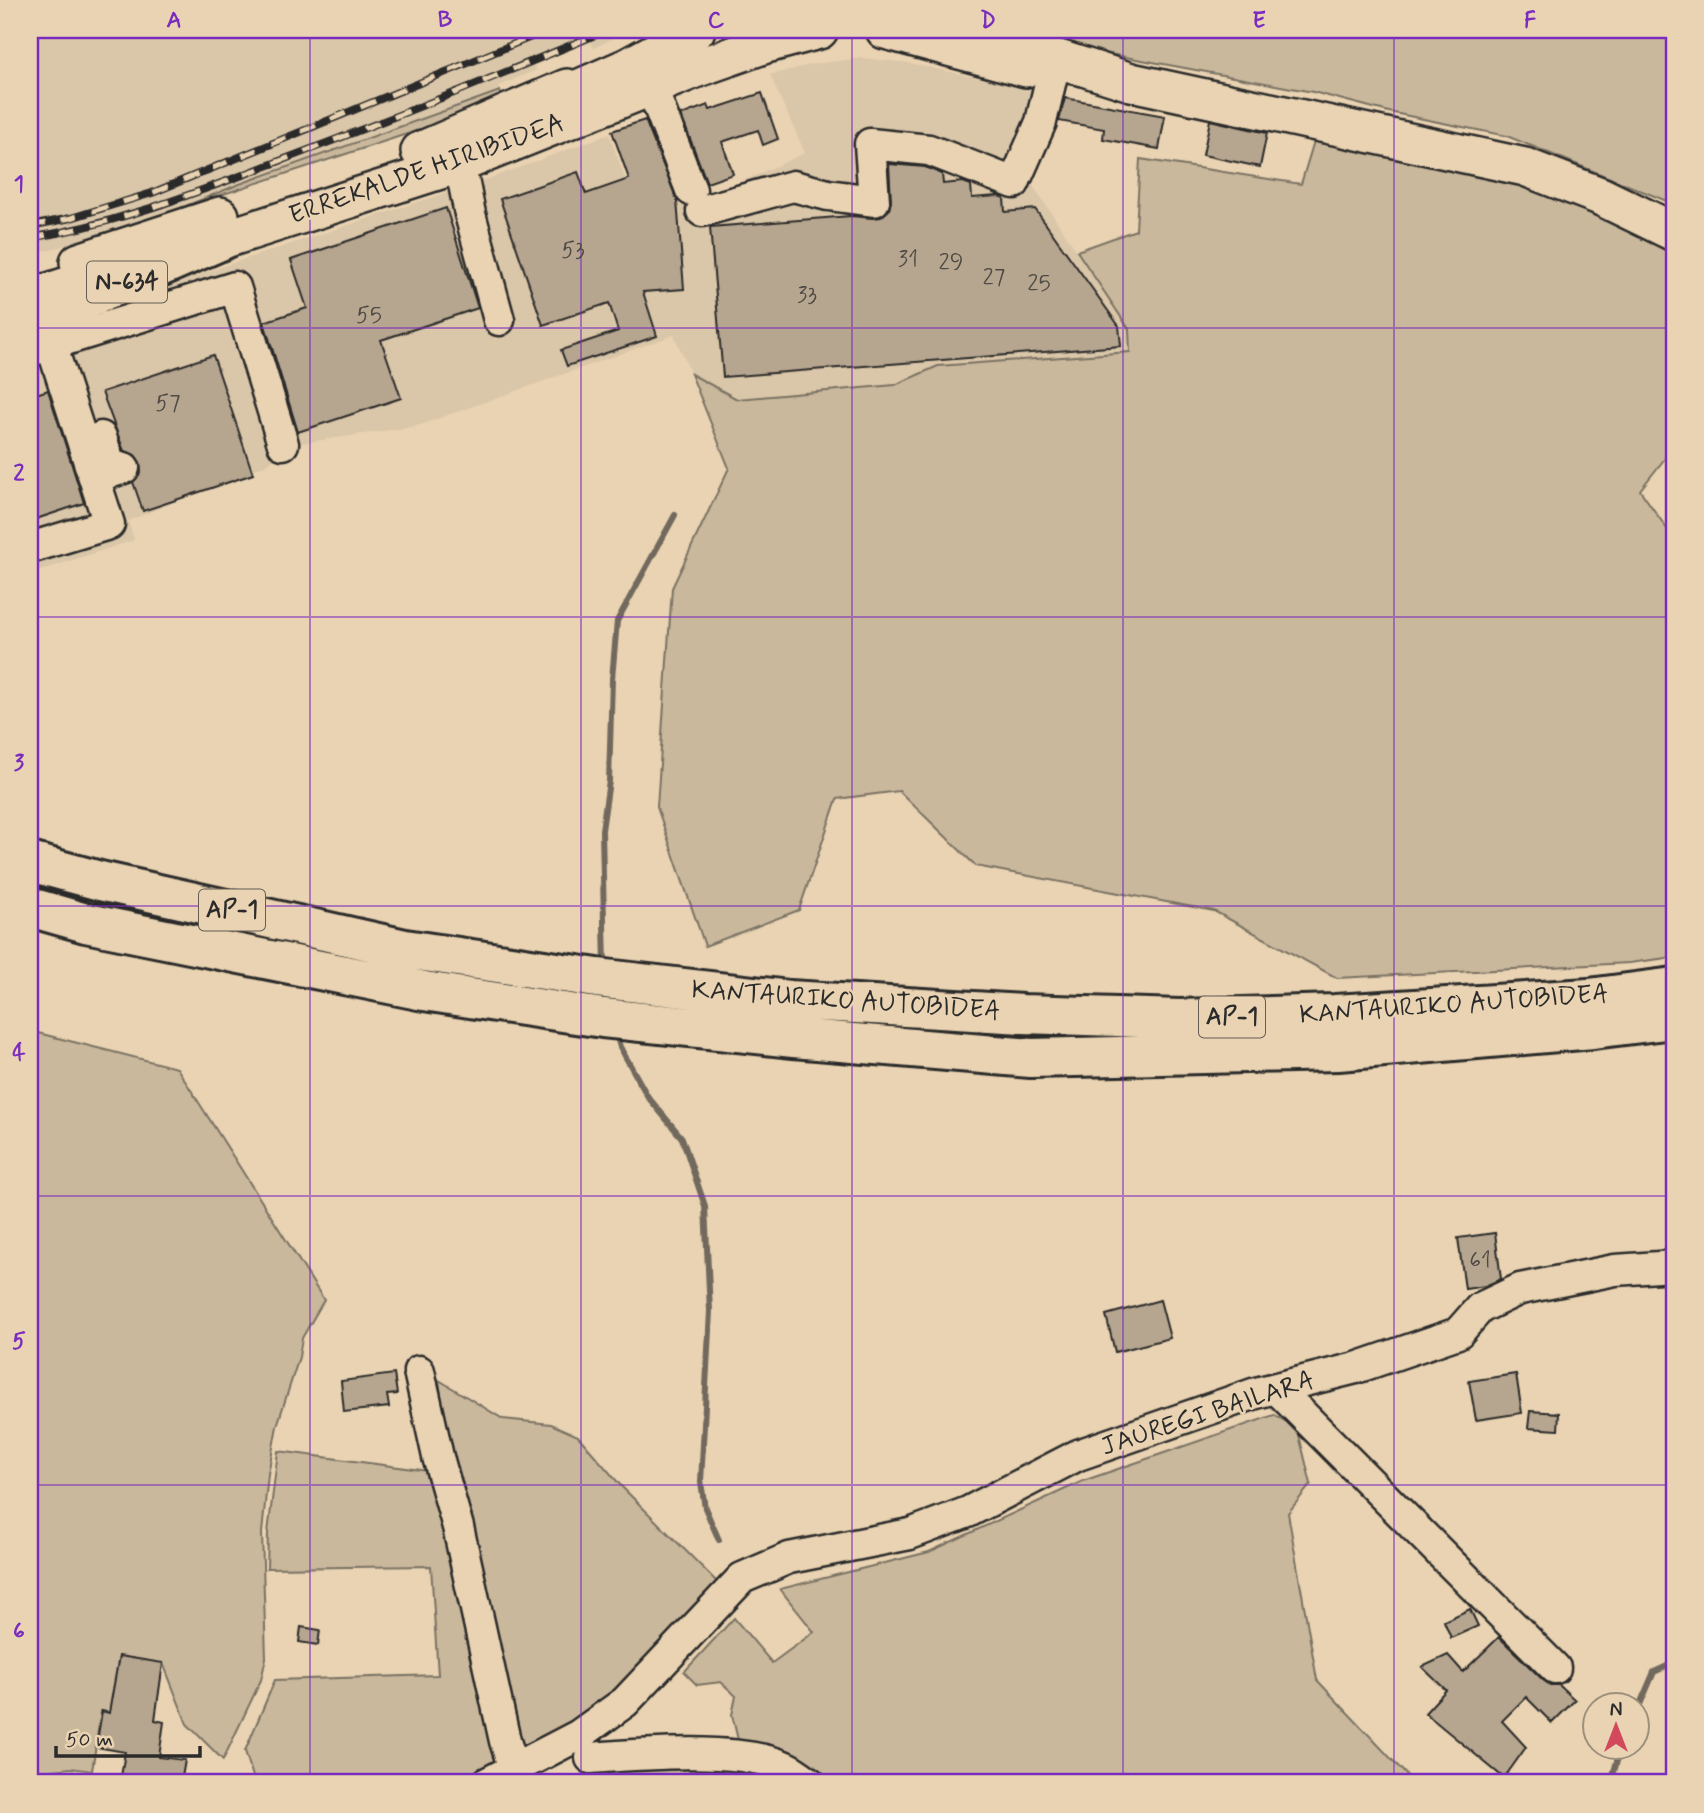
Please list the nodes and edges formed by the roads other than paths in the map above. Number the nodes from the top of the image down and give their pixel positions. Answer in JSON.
{"nodes":[{"id":1,"x":696,"y":30,"type":"edge"},
{"id":2,"x":819,"y":30,"type":"edge"},
{"id":3,"x":857,"y":30,"type":"edge"},
{"id":4,"x":885,"y":30,"type":"edge"},
{"id":5,"x":983,"y":30,"type":"edge"},
{"id":6,"x":1052,"y":75,"type":"junction"},
{"id":7,"x":1131,"y":82,"type":"junction"},
{"id":8,"x":651,"y":86,"type":"junction"},
{"id":9,"x":456,"y":165,"type":"junction"},
{"id":10,"x":1674,"y":232,"type":"edge"},
{"id":11,"x":222,"y":240,"type":"joint"},
{"id":12,"x":30,"y":278,"type":"edge"},
{"id":13,"x":499,"y":320,"type":"dead end"},
{"id":14,"x":45,"y":327,"type":"edge"},
{"id":15,"x":277,"y":448,"type":"dead end"},
{"id":16,"x":124,"y":468,"type":"dead end"},
{"id":17,"x":33,"y":547,"type":"dead end"},
{"id":18,"x":30,"y":862,"type":"edge"},
{"id":19,"x":30,"y":907,"type":"edge"},
{"id":20,"x":1674,"y":987,"type":"edge"},
{"id":21,"x":1674,"y":1020,"type":"edge"},
{"id":22,"x":1674,"y":1266,"type":"edge"},
{"id":23,"x":419,"y":1371,"type":"dead end"},
{"id":24,"x":1276,"y":1388,"type":"junction"},
{"id":25,"x":1555,"y":1668,"type":"dead end"},
{"id":26,"x":584,"y":1759,"type":"edge"},
{"id":27,"x":514,"y":1769,"type":"junction"},
{"id":28,"x":487,"y":1783,"type":"edge"},
{"id":29,"x":810,"y":1783,"type":"edge"}],
"edges":[{"from":1,"to":12,"type":"main road","name":"ERREKALDE HIRIBIDEA"},
{"from":2,"to":8,"type":"main road","name":"ERREKALDE HIRIBIDEA"},
{"from":3,"to":4,"type":"main road"},
{"from":4,"to":6,"type":"main road"},
{"from":5,"to":7,"type":"main road"},
{"from":6,"to":7,"type":"main road"},
{"from":6,"to":8,"type":"street"},
{"from":7,"to":10,"type":"main road"},
{"from":8,"to":9,"type":"main road","name":"ERREKALDE HIRIBIDEA"},
{"from":9,"to":11,"type":"main road","name":"ERREKALDE HIRIBIDEA"},
{"from":9,"to":13,"type":"street"},
{"from":11,"to":14,"type":"highway","number":"N-634"},
{"from":14,"to":15,"type":"street"},
{"from":14,"to":16,"type":"street"},
{"from":14,"to":17,"type":"street"},
{"from":18,"to":20,"type":"highway","name":"KANTAURIKO AUTOBIDEA","number":"AP-1"},
{"from":19,"to":21,"type":"highway","name":"KANTAURIKO AUTOBIDEA","number":"AP-1"},
{"from":22,"to":24,"type":"street","name":"JAUREGI BAILARA"},
{"from":23,"to":27,"type":"street"},
{"from":24,"to":25,"type":"street"},
{"from":24,"to":26,"type":"street","name":"JAUREGI BAILARA"},
{"from":26,"to":27,"type":"street"},
{"from":26,"to":29,"type":"street"},
{"from":27,"to":28,"type":"street"}]}
